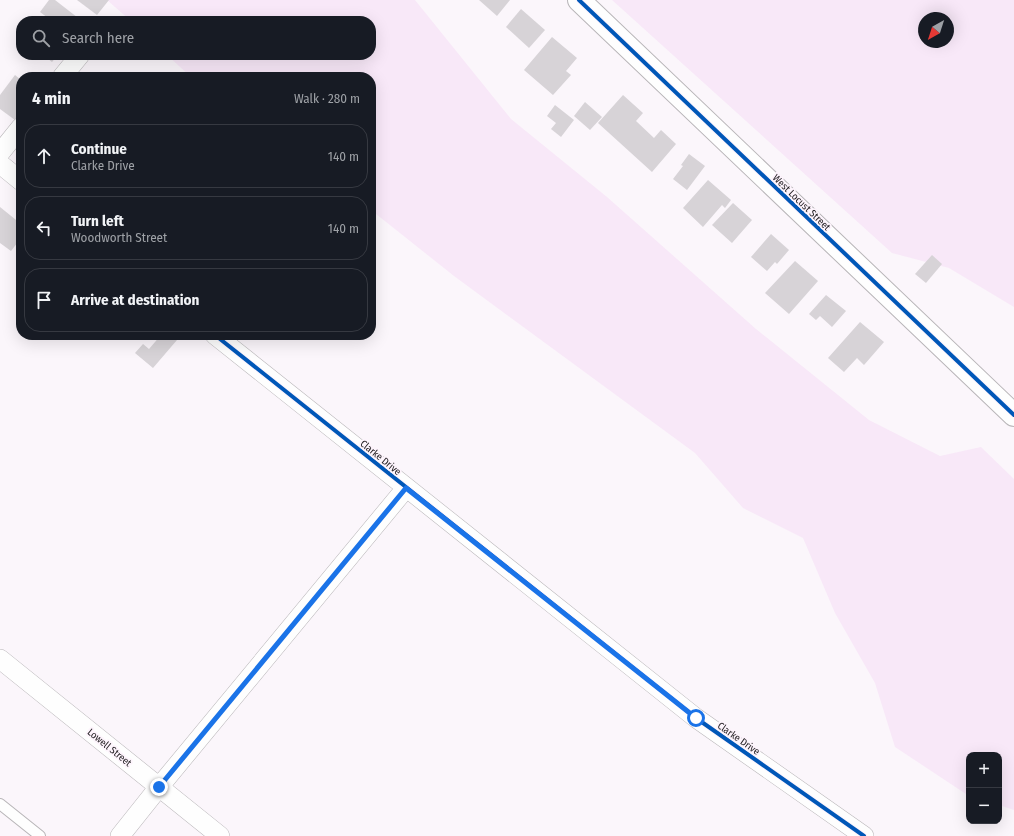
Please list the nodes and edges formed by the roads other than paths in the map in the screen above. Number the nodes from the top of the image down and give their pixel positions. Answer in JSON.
{"nodes":[{"id":1,"x":579,"y":0,"type":"edge"},
{"id":2,"x":76,"y":60,"type":"edge"},
{"id":3,"x":66,"y":72,"type":"edge"},
{"id":4,"x":16,"y":134,"type":"edge"},
{"id":5,"x":0,"y":153,"type":"edge"},
{"id":6,"x":0,"y":164,"type":"edge"},
{"id":7,"x":16,"y":177,"type":"edge"},
{"id":8,"x":221,"y":340,"type":"edge"},
{"id":9,"x":1014,"y":415,"type":"edge"},
{"id":10,"x":406,"y":488,"type":"junction"},
{"id":11,"x":0,"y":659,"type":"edge"},
{"id":12,"x":159,"y":787,"type":"junction"},
{"id":13,"x":0,"y":804,"type":"edge"},
{"id":14,"x":40,"y":836,"type":"edge"},
{"id":15,"x":120,"y":836,"type":"edge"},
{"id":16,"x":220,"y":836,"type":"edge"},
{"id":17,"x":864,"y":836,"type":"edge"}],
"edges":[{"from":1,"to":9,"type":"street","name":"West Locust Street"},
{"from":2,"to":3,"type":"street"},
{"from":4,"to":5,"type":"street"},
{"from":6,"to":7,"type":"street"},
{"from":8,"to":10,"type":"street","name":"Clarke Drive"},
{"from":10,"to":12,"type":"street"},
{"from":10,"to":17,"type":"street","name":"Clarke Drive"},
{"from":11,"to":12,"type":"street","name":"Lowell Street"},
{"from":12,"to":15,"type":"street"},
{"from":12,"to":16,"type":"street","name":"Lowell Street"},
{"from":13,"to":14,"type":"lane"}]}
